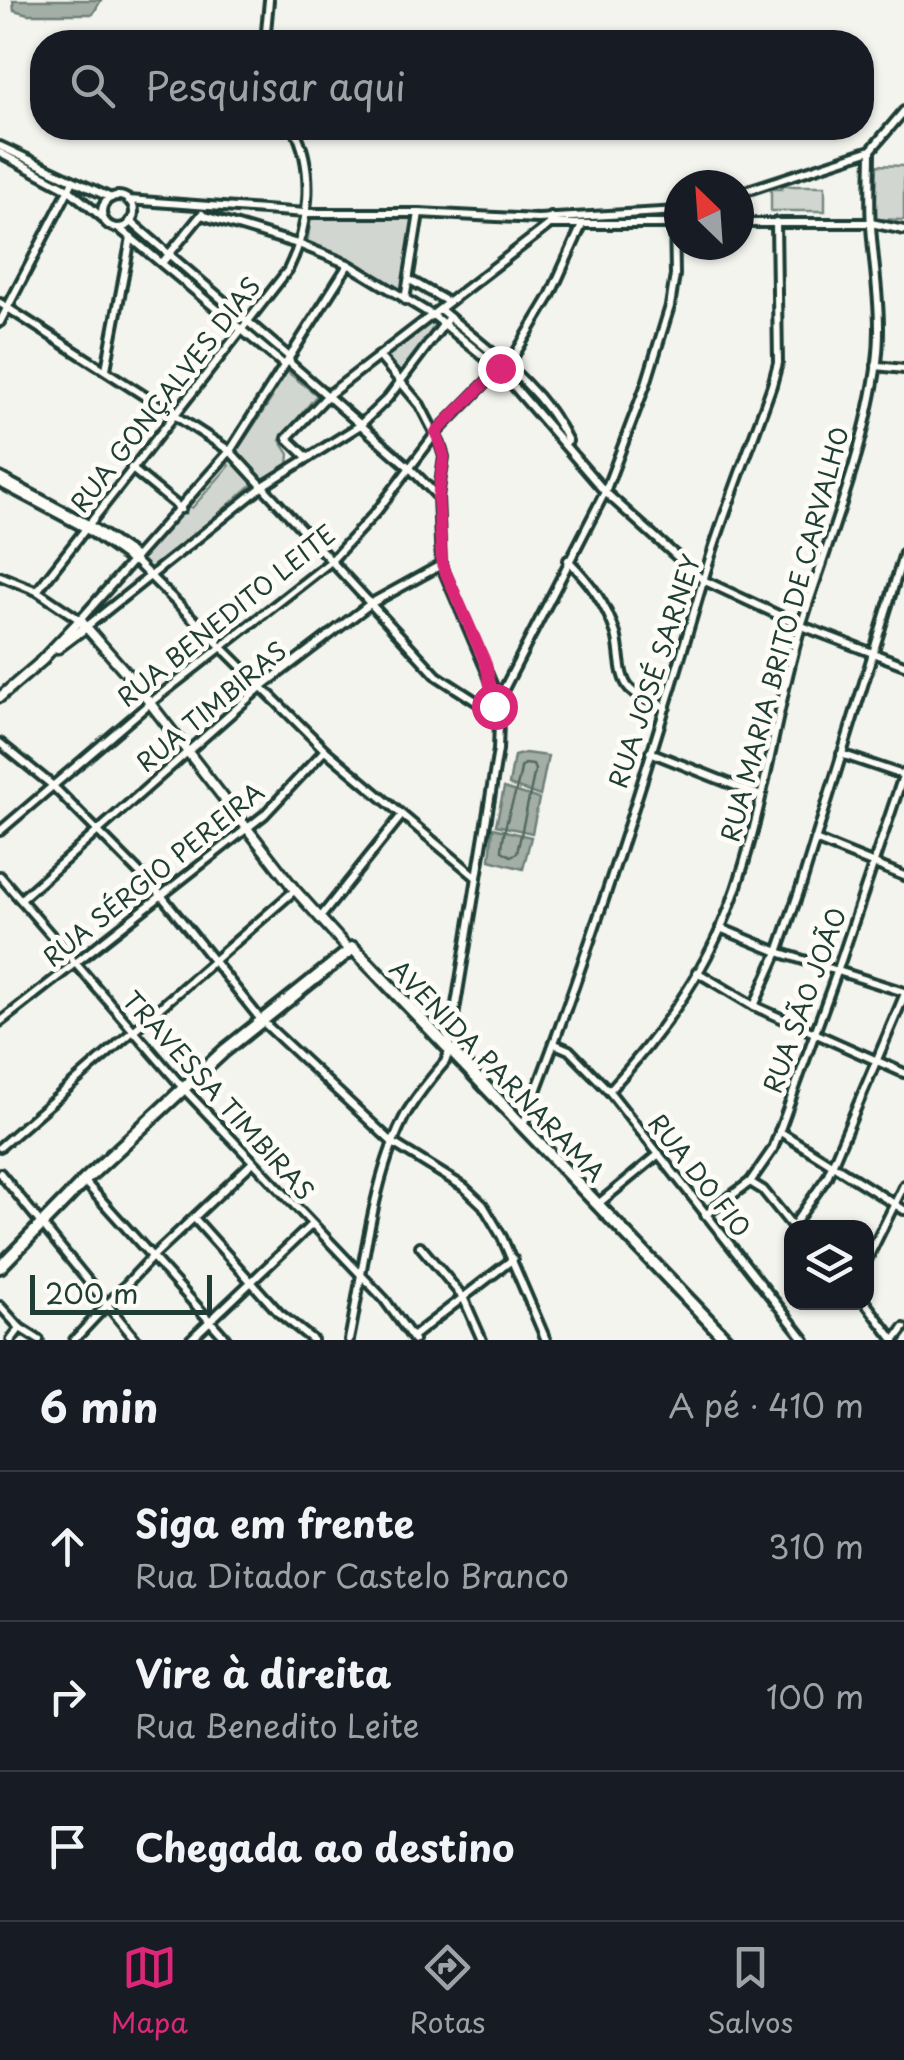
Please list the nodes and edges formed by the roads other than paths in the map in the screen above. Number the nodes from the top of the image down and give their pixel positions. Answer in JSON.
{"nodes":[{"id":1,"x":269,"y":0,"type":"edge"},
{"id":2,"x":267,"y":30,"type":"edge"},
{"id":3,"x":904,"y":112,"type":"edge"},
{"id":4,"x":298,"y":140,"type":"edge"},
{"id":5,"x":0,"y":150,"type":"edge"},
{"id":6,"x":871,"y":150,"type":"junction"},
{"id":7,"x":70,"y":186,"type":"junction"},
{"id":8,"x":754,"y":187,"type":"edge"},
{"id":9,"x":111,"y":198,"type":"junction"},
{"id":10,"x":128,"y":200,"type":"junction"},
{"id":11,"x":208,"y":205,"type":"junction"},
{"id":12,"x":306,"y":213,"type":"junction"},
{"id":13,"x":419,"y":213,"type":"junction"},
{"id":14,"x":664,"y":213,"type":"edge"},
{"id":15,"x":637,"y":214,"type":"junction"},
{"id":16,"x":201,"y":215,"type":"junction"},
{"id":17,"x":103,"y":218,"type":"junction"},
{"id":18,"x":551,"y":220,"type":"junction"},
{"id":19,"x":130,"y":221,"type":"junction"},
{"id":20,"x":776,"y":222,"type":"junction"},
{"id":21,"x":870,"y":222,"type":"junction"},
{"id":22,"x":754,"y":223,"type":"edge"},
{"id":23,"x":664,"y":224,"type":"edge"},
{"id":24,"x":582,"y":225,"type":"junction"},
{"id":25,"x":635,"y":225,"type":"junction"},
{"id":26,"x":119,"y":228,"type":"junction"},
{"id":27,"x":904,"y":230,"type":"edge"},
{"id":28,"x":130,"y":238,"type":"junction"},
{"id":29,"x":301,"y":245,"type":"junction"},
{"id":30,"x":169,"y":255,"type":"junction"},
{"id":31,"x":676,"y":260,"type":"edge"},
{"id":32,"x":162,"y":264,"type":"junction"},
{"id":33,"x":348,"y":264,"type":"junction"},
{"id":34,"x":409,"y":280,"type":"junction"},
{"id":35,"x":404,"y":300,"type":"junction"},
{"id":36,"x":448,"y":302,"type":"junction"},
{"id":37,"x":4,"y":305,"type":"edge"},
{"id":38,"x":437,"y":313,"type":"junction"},
{"id":39,"x":446,"y":320,"type":"junction"},
{"id":40,"x":0,"y":322,"type":"edge"},
{"id":41,"x":249,"y":322,"type":"junction"},
{"id":42,"x":242,"y":330,"type":"junction"},
{"id":43,"x":288,"y":356,"type":"junction"},
{"id":44,"x":379,"y":356,"type":"junction"},
{"id":45,"x":287,"y":364,"type":"junction"},
{"id":46,"x":508,"y":366,"type":"junction"},
{"id":47,"x":876,"y":366,"type":"junction"},
{"id":48,"x":500,"y":368,"type":"junction"},
{"id":49,"x":106,"y":370,"type":"junction"},
{"id":50,"x":904,"y":370,"type":"edge"},
{"id":51,"x":401,"y":382,"type":"junction"},
{"id":52,"x":327,"y":396,"type":"junction"},
{"id":53,"x":172,"y":414,"type":"junction"},
{"id":54,"x":359,"y":426,"type":"junction"},
{"id":55,"x":436,"y":432,"type":"junction"},
{"id":56,"x":230,"y":451,"type":"junction"},
{"id":57,"x":573,"y":451,"type":"junction"},
{"id":58,"x":308,"y":458,"type":"junction"},
{"id":59,"x":131,"y":468,"type":"junction"},
{"id":60,"x":410,"y":468,"type":"junction"},
{"id":61,"x":0,"y":480,"type":"edge"},
{"id":62,"x":263,"y":486,"type":"junction"},
{"id":63,"x":605,"y":492,"type":"junction"},
{"id":64,"x":438,"y":497,"type":"junction"},
{"id":65,"x":181,"y":509,"type":"junction"},
{"id":66,"x":86,"y":526,"type":"junction"},
{"id":67,"x":904,"y":553,"type":"edge"},
{"id":68,"x":134,"y":560,"type":"junction"},
{"id":69,"x":568,"y":560,"type":"junction"},
{"id":70,"x":330,"y":562,"type":"junction"},
{"id":71,"x":442,"y":564,"type":"junction"},
{"id":72,"x":151,"y":574,"type":"junction"},
{"id":73,"x":0,"y":576,"type":"edge"},
{"id":74,"x":703,"y":580,"type":"junction"},
{"id":75,"x":37,"y":591,"type":"junction"},
{"id":76,"x":370,"y":604,"type":"junction"},
{"id":77,"x":83,"y":624,"type":"junction"},
{"id":78,"x":802,"y":626,"type":"junction"},
{"id":79,"x":220,"y":646,"type":"junction"},
{"id":80,"x":871,"y":652,"type":"junction"},
{"id":81,"x":904,"y":664,"type":"edge"},
{"id":82,"x":261,"y":687,"type":"junction"},
{"id":83,"x":0,"y":697,"type":"edge"},
{"id":84,"x":150,"y":703,"type":"junction"},
{"id":85,"x":495,"y":703,"type":"junction"},
{"id":86,"x":666,"y":707,"type":"junction"},
{"id":87,"x":0,"y":743,"type":"edge"},
{"id":88,"x":188,"y":750,"type":"junction"},
{"id":89,"x":325,"y":750,"type":"junction"},
{"id":90,"x":650,"y":752,"type":"junction"},
{"id":91,"x":841,"y":754,"type":"junction"},
{"id":92,"x":904,"y":774,"type":"edge"},
{"id":93,"x":52,"y":785,"type":"junction"},
{"id":94,"x":760,"y":796,"type":"junction"},
{"id":95,"x":402,"y":815,"type":"junction"},
{"id":96,"x":247,"y":826,"type":"junction"},
{"id":97,"x":98,"y":830,"type":"junction"},
{"id":98,"x":0,"y":832,"type":"edge"},
{"id":99,"x":814,"y":840,"type":"junction"},
{"id":100,"x":875,"y":864,"type":"junction"},
{"id":101,"x":0,"y":876,"type":"edge"},
{"id":102,"x":904,"y":876,"type":"edge"},
{"id":103,"x":477,"y":878,"type":"junction"},
{"id":104,"x":297,"y":889,"type":"junction"},
{"id":105,"x":161,"y":895,"type":"junction"},
{"id":106,"x":21,"y":899,"type":"junction"},
{"id":107,"x":321,"y":916,"type":"junction"},
{"id":108,"x":720,"y":928,"type":"junction"},
{"id":109,"x":351,"y":949,"type":"junction"},
{"id":110,"x":778,"y":952,"type":"junction"},
{"id":111,"x":214,"y":958,"type":"junction"},
{"id":112,"x":74,"y":963,"type":"junction"},
{"id":113,"x":697,"y":972,"type":"junction"},
{"id":114,"x":837,"y":972,"type":"junction"},
{"id":115,"x":904,"y":994,"type":"edge"},
{"id":116,"x":754,"y":1006,"type":"junction"},
{"id":117,"x":260,"y":1020,"type":"junction"},
{"id":118,"x":0,"y":1022,"type":"edge"},
{"id":119,"x":132,"y":1030,"type":"junction"},
{"id":120,"x":815,"y":1031,"type":"junction"},
{"id":121,"x":555,"y":1044,"type":"junction"},
{"id":122,"x":445,"y":1047,"type":"junction"},
{"id":123,"x":877,"y":1062,"type":"junction"},
{"id":124,"x":904,"y":1073,"type":"edge"},
{"id":125,"x":184,"y":1089,"type":"junction"},
{"id":126,"x":609,"y":1091,"type":"junction"},
{"id":127,"x":522,"y":1127,"type":"junction"},
{"id":128,"x":779,"y":1131,"type":"junction"},
{"id":129,"x":393,"y":1143,"type":"junction"},
{"id":130,"x":0,"y":1147,"type":"edge"},
{"id":131,"x":659,"y":1154,"type":"junction"},
{"id":132,"x":253,"y":1162,"type":"junction"},
{"id":133,"x":832,"y":1164,"type":"junction"},
{"id":134,"x":0,"y":1173,"type":"edge"},
{"id":135,"x":84,"y":1180,"type":"junction"},
{"id":136,"x":750,"y":1182,"type":"junction"},
{"id":137,"x":904,"y":1185,"type":"edge"},
{"id":138,"x":596,"y":1206,"type":"junction"},
{"id":139,"x":900,"y":1208,"type":"edge"},
{"id":140,"x":705,"y":1215,"type":"junction"},
{"id":141,"x":194,"y":1219,"type":"junction"},
{"id":142,"x":787,"y":1220,"type":"edge"},
{"id":143,"x":798,"y":1220,"type":"edge"},
{"id":144,"x":42,"y":1222,"type":"junction"},
{"id":145,"x":311,"y":1224,"type":"junction"},
{"id":146,"x":420,"y":1246,"type":"dead end"},
{"id":147,"x":874,"y":1249,"type":"edge"},
{"id":148,"x":152,"y":1256,"type":"junction"},
{"id":149,"x":512,"y":1260,"type":"junction"},
{"id":150,"x":0,"y":1267,"type":"edge"},
{"id":151,"x":362,"y":1277,"type":"junction"},
{"id":152,"x":254,"y":1283,"type":"junction"},
{"id":153,"x":463,"y":1298,"type":"junction"},
{"id":154,"x":106,"y":1303,"type":"junction"},
{"id":155,"x":0,"y":1306,"type":"edge"},
{"id":156,"x":871,"y":1310,"type":"edge"},
{"id":157,"x":698,"y":1314,"type":"junction"},
{"id":158,"x":211,"y":1321,"type":"junction"},
{"id":159,"x":20,"y":1328,"type":"junction"},
{"id":160,"x":904,"y":1328,"type":"edge"},
{"id":161,"x":799,"y":1332,"type":"junction"},
{"id":162,"x":413,"y":1338,"type":"edge"},
{"id":163,"x":309,"y":1339,"type":"edge"},
{"id":164,"x":11,"y":1340,"type":"edge"},
{"id":165,"x":38,"y":1340,"type":"edge"},
{"id":166,"x":74,"y":1340,"type":"edge"},
{"id":167,"x":136,"y":1340,"type":"edge"},
{"id":168,"x":190,"y":1340,"type":"edge"},
{"id":169,"x":227,"y":1340,"type":"edge"},
{"id":170,"x":349,"y":1340,"type":"edge"},
{"id":171,"x":482,"y":1340,"type":"edge"},
{"id":172,"x":546,"y":1340,"type":"edge"},
{"id":173,"x":718,"y":1340,"type":"edge"},
{"id":174,"x":726,"y":1340,"type":"edge"},
{"id":175,"x":792,"y":1340,"type":"edge"},
{"id":176,"x":806,"y":1340,"type":"edge"},
{"id":177,"x":894,"y":1340,"type":"edge"}],
"edges":[{"from":1,"to":2,"type":"street"},
{"from":3,"to":6,"type":"street"},
{"from":4,"to":12,"type":"street","name":"RUA GONÇALVES DIAS"},
{"from":5,"to":7,"type":"street"},
{"from":6,"to":8,"type":"street"},
{"from":6,"to":21,"type":"street","name":"RUA MARIA BRITO DE CARVALHO"},
{"from":7,"to":9,"type":"street"},
{"from":7,"to":17,"type":"street"},
{"from":7,"to":37,"type":"street"},
{"from":9,"to":10,"type":"street"},
{"from":9,"to":17,"type":"street"},
{"from":10,"to":11,"type":"street"},
{"from":10,"to":19,"type":"street"},
{"from":11,"to":12,"type":"street"},
{"from":11,"to":16,"type":"street"},
{"from":12,"to":13,"type":"street"},
{"from":12,"to":29,"type":"street","name":"RUA GONÇALVES DIAS"},
{"from":13,"to":18,"type":"street"},
{"from":13,"to":34,"type":"street"},
{"from":14,"to":15,"type":"street"},
{"from":15,"to":18,"type":"street"},
{"from":15,"to":25,"type":"street"},
{"from":16,"to":29,"type":"street"},
{"from":16,"to":30,"type":"street"},
{"from":17,"to":26,"type":"street"},
{"from":18,"to":24,"type":"street"},
{"from":18,"to":36,"type":"street"},
{"from":19,"to":26,"type":"street"},
{"from":19,"to":30,"type":"street"},
{"from":20,"to":21,"type":"street"},
{"from":20,"to":22,"type":"street"},
{"from":20,"to":74,"type":"street","name":"RUA JOSÉ SARNEY"},
{"from":21,"to":27,"type":"street"},
{"from":21,"to":47,"type":"street","name":"RUA MARIA BRITO DE CARVALHO"},
{"from":23,"to":25,"type":"street"},
{"from":24,"to":25,"type":"street"},
{"from":24,"to":46,"type":"street"},
{"from":26,"to":28,"type":"street"},
{"from":28,"to":32,"type":"street"},
{"from":28,"to":49,"type":"street"},
{"from":29,"to":33,"type":"street"},
{"from":29,"to":41,"type":"street","name":"RUA GONÇALVES DIAS"},
{"from":30,"to":32,"type":"street"},
{"from":30,"to":41,"type":"street"},
{"from":31,"to":63,"type":"street"},
{"from":32,"to":42,"type":"street"},
{"from":33,"to":35,"type":"street"},
{"from":33,"to":43,"type":"street"},
{"from":34,"to":35,"type":"street"},
{"from":34,"to":36,"type":"street"},
{"from":35,"to":38,"type":"street"},
{"from":36,"to":38,"type":"street"},
{"from":37,"to":40,"type":"street"},
{"from":37,"to":49,"type":"street"},
{"from":38,"to":39,"type":"street"},
{"from":38,"to":44,"type":"street"},
{"from":39,"to":46,"type":"street"},
{"from":39,"to":48,"type":"street"},
{"from":39,"to":51,"type":"street"},
{"from":41,"to":42,"type":"street","name":"RUA GONÇALVES DIAS"},
{"from":41,"to":43,"type":"street"},
{"from":42,"to":45,"type":"street"},
{"from":42,"to":53,"type":"street","name":"RUA GONÇALVES DIAS"},
{"from":43,"to":45,"type":"street"},
{"from":44,"to":51,"type":"street"},
{"from":44,"to":52,"type":"street"},
{"from":45,"to":52,"type":"street"},
{"from":45,"to":56,"type":"street"},
{"from":46,"to":57,"type":"street"},
{"from":47,"to":50,"type":"street"},
{"from":47,"to":78,"type":"street","name":"RUA MARIA BRITO DE CARVALHO"},
{"from":48,"to":55,"type":"street","name":"RUA BENEDITO LEITE"},
{"from":48,"to":57,"type":"street"},
{"from":49,"to":53,"type":"street"},
{"from":51,"to":54,"type":"street"},
{"from":51,"to":55,"type":"street"},
{"from":52,"to":54,"type":"street"},
{"from":52,"to":58,"type":"street"},
{"from":53,"to":56,"type":"street"},
{"from":53,"to":59,"type":"street","name":"RUA GONÇALVES DIAS"},
{"from":54,"to":58,"type":"street"},
{"from":54,"to":60,"type":"street"},
{"from":55,"to":60,"type":"street","name":"RUA BENEDITO LEITE"},
{"from":55,"to":64,"type":"street"},
{"from":56,"to":62,"type":"street"},
{"from":56,"to":65,"type":"street"},
{"from":57,"to":63,"type":"street"},
{"from":58,"to":62,"type":"street"},
{"from":59,"to":65,"type":"street"},
{"from":59,"to":66,"type":"street","name":"RUA GONÇALVES DIAS"},
{"from":60,"to":64,"type":"street"},
{"from":60,"to":70,"type":"street","name":"RUA BENEDITO LEITE"},
{"from":61,"to":66,"type":"street"},
{"from":62,"to":70,"type":"street"},
{"from":62,"to":72,"type":"street"},
{"from":63,"to":69,"type":"street"},
{"from":63,"to":74,"type":"street"},
{"from":64,"to":71,"type":"street"},
{"from":65,"to":68,"type":"street"},
{"from":66,"to":68,"type":"street"},
{"from":66,"to":75,"type":"street","name":"RUA GONÇALVES DIAS"},
{"from":67,"to":80,"type":"street"},
{"from":68,"to":72,"type":"street"},
{"from":68,"to":77,"type":"street"},
{"from":69,"to":85,"type":"street"},
{"from":69,"to":86,"type":"street"},
{"from":70,"to":76,"type":"street"},
{"from":70,"to":79,"type":"street","name":"RUA BENEDITO LEITE"},
{"from":71,"to":76,"type":"street","name":"RUA TIMBIRAS"},
{"from":71,"to":85,"type":"street"},
{"from":72,"to":77,"type":"street"},
{"from":72,"to":79,"type":"street"},
{"from":73,"to":75,"type":"street"},
{"from":74,"to":78,"type":"street"},
{"from":74,"to":86,"type":"street","name":"RUA JOSÉ SARNEY"},
{"from":75,"to":77,"type":"street"},
{"from":76,"to":82,"type":"street","name":"RUA TIMBIRAS"},
{"from":76,"to":85,"type":"street"},
{"from":77,"to":83,"type":"street"},
{"from":77,"to":84,"type":"street","name":"AVENIDA PARNARAMA"},
{"from":78,"to":80,"type":"street"},
{"from":78,"to":94,"type":"street","name":"RUA MARIA BRITO DE CARVALHO"},
{"from":79,"to":82,"type":"street"},
{"from":79,"to":84,"type":"street","name":"RUA BENEDITO LEITE"},
{"from":80,"to":81,"type":"street"},
{"from":80,"to":91,"type":"street"},
{"from":82,"to":88,"type":"street","name":"RUA TIMBIRAS"},
{"from":82,"to":89,"type":"street"},
{"from":84,"to":88,"type":"street","name":"AVENIDA PARNARAMA"},
{"from":84,"to":93,"type":"street","name":"RUA BENEDITO LEITE"},
{"from":85,"to":103,"type":"street"},
{"from":86,"to":90,"type":"street","name":"RUA JOSÉ SARNEY"},
{"from":87,"to":93,"type":"street"},
{"from":88,"to":96,"type":"street","name":"AVENIDA PARNARAMA"},
{"from":88,"to":97,"type":"street","name":"RUA TIMBIRAS"},
{"from":89,"to":95,"type":"street"},
{"from":89,"to":96,"type":"street","name":"RUA SÉRGIO PEREIRA"},
{"from":90,"to":94,"type":"street"},
{"from":90,"to":121,"type":"street","name":"RUA JOSÉ SARNEY"},
{"from":91,"to":92,"type":"street"},
{"from":91,"to":99,"type":"street"},
{"from":92,"to":100,"type":"street","name":"RUA SÃO JOÃO"},
{"from":93,"to":97,"type":"street"},
{"from":93,"to":98,"type":"street","name":"RUA BENEDITO LEITE"},
{"from":94,"to":108,"type":"street","name":"RUA MARIA BRITO DE CARVALHO"},
{"from":95,"to":103,"type":"street"},
{"from":95,"to":107,"type":"street"},
{"from":96,"to":104,"type":"street","name":"AVENIDA PARNARAMA"},
{"from":96,"to":105,"type":"street","name":"RUA SÉRGIO PEREIRA"},
{"from":97,"to":105,"type":"street"},
{"from":97,"to":106,"type":"street","name":"RUA TIMBIRAS"},
{"from":99,"to":100,"type":"street"},
{"from":99,"to":110,"type":"street"},
{"from":100,"to":102,"type":"street"},
{"from":100,"to":114,"type":"street","name":"RUA SÃO JOÃO"},
{"from":101,"to":106,"type":"street","name":"TRAVESSA TIMBIRAS"},
{"from":103,"to":122,"type":"street"},
{"from":104,"to":107,"type":"street","name":"AVENIDA PARNARAMA"},
{"from":104,"to":111,"type":"street"},
{"from":105,"to":111,"type":"street"},
{"from":105,"to":112,"type":"street","name":"RUA SÉRGIO PEREIRA"},
{"from":106,"to":112,"type":"street","name":"TRAVESSA TIMBIRAS"},
{"from":107,"to":109,"type":"street","name":"AVENIDA PARNARAMA"},
{"from":108,"to":110,"type":"street"},
{"from":108,"to":113,"type":"street","name":"RUA MARIA BRITO DE CARVALHO"},
{"from":109,"to":117,"type":"main road"},
{"from":109,"to":122,"type":"main road","name":"AVENIDA PARNARAMA"},
{"from":110,"to":114,"type":"street"},
{"from":110,"to":116,"type":"street"},
{"from":111,"to":117,"type":"street"},
{"from":111,"to":119,"type":"street"},
{"from":112,"to":118,"type":"street","name":"RUA SÉRGIO PEREIRA"},
{"from":112,"to":119,"type":"street","name":"TRAVESSA TIMBIRAS"},
{"from":113,"to":116,"type":"street"},
{"from":113,"to":126,"type":"street","name":"RUA MARIA BRITO DE CARVALHO"},
{"from":114,"to":115,"type":"street"},
{"from":114,"to":120,"type":"street","name":"RUA SÃO JOÃO"},
{"from":115,"to":123,"type":"street"},
{"from":116,"to":120,"type":"street"},
{"from":117,"to":125,"type":"main road"},
{"from":117,"to":129,"type":"street"},
{"from":119,"to":125,"type":"street","name":"TRAVESSA TIMBIRAS"},
{"from":119,"to":130,"type":"street"},
{"from":120,"to":123,"type":"street"},
{"from":120,"to":128,"type":"street","name":"RUA SÃO JOÃO"},
{"from":121,"to":126,"type":"street","name":"RUA DO FIO"},
{"from":121,"to":127,"type":"street","name":"RUA JOSÉ SARNEY"},
{"from":122,"to":127,"type":"main road","name":"AVENIDA PARNARAMA"},
{"from":122,"to":129,"type":"street"},
{"from":123,"to":124,"type":"street"},
{"from":123,"to":133,"type":"street"},
{"from":125,"to":132,"type":"street","name":"TRAVESSA TIMBIRAS"},
{"from":125,"to":135,"type":"main road"},
{"from":126,"to":131,"type":"street","name":"RUA DO FIO"},
{"from":127,"to":138,"type":"main road","name":"AVENIDA PARNARAMA"},
{"from":128,"to":133,"type":"street"},
{"from":128,"to":136,"type":"street","name":"RUA SÃO JOÃO"},
{"from":129,"to":149,"type":"street"},
{"from":129,"to":151,"type":"street"},
{"from":131,"to":138,"type":"street"},
{"from":131,"to":140,"type":"street","name":"RUA DO FIO"},
{"from":132,"to":141,"type":"street"},
{"from":132,"to":145,"type":"street","name":"TRAVESSA TIMBIRAS"},
{"from":133,"to":139,"type":"street"},
{"from":133,"to":143,"type":"street"},
{"from":134,"to":144,"type":"street"},
{"from":135,"to":144,"type":"main road"},
{"from":135,"to":148,"type":"street"},
{"from":136,"to":140,"type":"street","name":"RUA SÃO JOÃO"},
{"from":136,"to":142,"type":"street"},
{"from":137,"to":139,"type":"street"},
{"from":138,"to":157,"type":"main road","name":"AVENIDA PARNARAMA"},
{"from":139,"to":147,"type":"street"},
{"from":140,"to":161,"type":"street","name":"RUA DO FIO"},
{"from":141,"to":148,"type":"street"},
{"from":141,"to":152,"type":"street"},
{"from":144,"to":150,"type":"main road"},
{"from":144,"to":154,"type":"street"},
{"from":145,"to":151,"type":"street","name":"TRAVESSA TIMBIRAS"},
{"from":145,"to":152,"type":"street"},
{"from":146,"to":153,"type":"street"},
{"from":148,"to":154,"type":"street"},
{"from":148,"to":158,"type":"street"},
{"from":149,"to":153,"type":"street","name":"TRAVESSA TIMBIRAS"},
{"from":149,"to":172,"type":"street"},
{"from":151,"to":162,"type":"street","name":"TRAVESSA TIMBIRAS"},
{"from":151,"to":170,"type":"street"},
{"from":152,"to":158,"type":"street"},
{"from":152,"to":163,"type":"street"},
{"from":153,"to":162,"type":"street","name":"TRAVESSA TIMBIRAS"},
{"from":153,"to":171,"type":"street"},
{"from":154,"to":166,"type":"street"},
{"from":154,"to":167,"type":"street"},
{"from":155,"to":159,"type":"street"},
{"from":156,"to":177,"type":"street"},
{"from":157,"to":173,"type":"main road","name":"AVENIDA PARNARAMA"},
{"from":157,"to":174,"type":"main road","name":"AVENIDA PARNARAMA"},
{"from":158,"to":168,"type":"street"},
{"from":158,"to":169,"type":"street"},
{"from":159,"to":164,"type":"street"},
{"from":159,"to":165,"type":"street"},
{"from":160,"to":177,"type":"street"},
{"from":161,"to":175,"type":"street"},
{"from":161,"to":176,"type":"street","name":"RUA DO FIO"}]}
